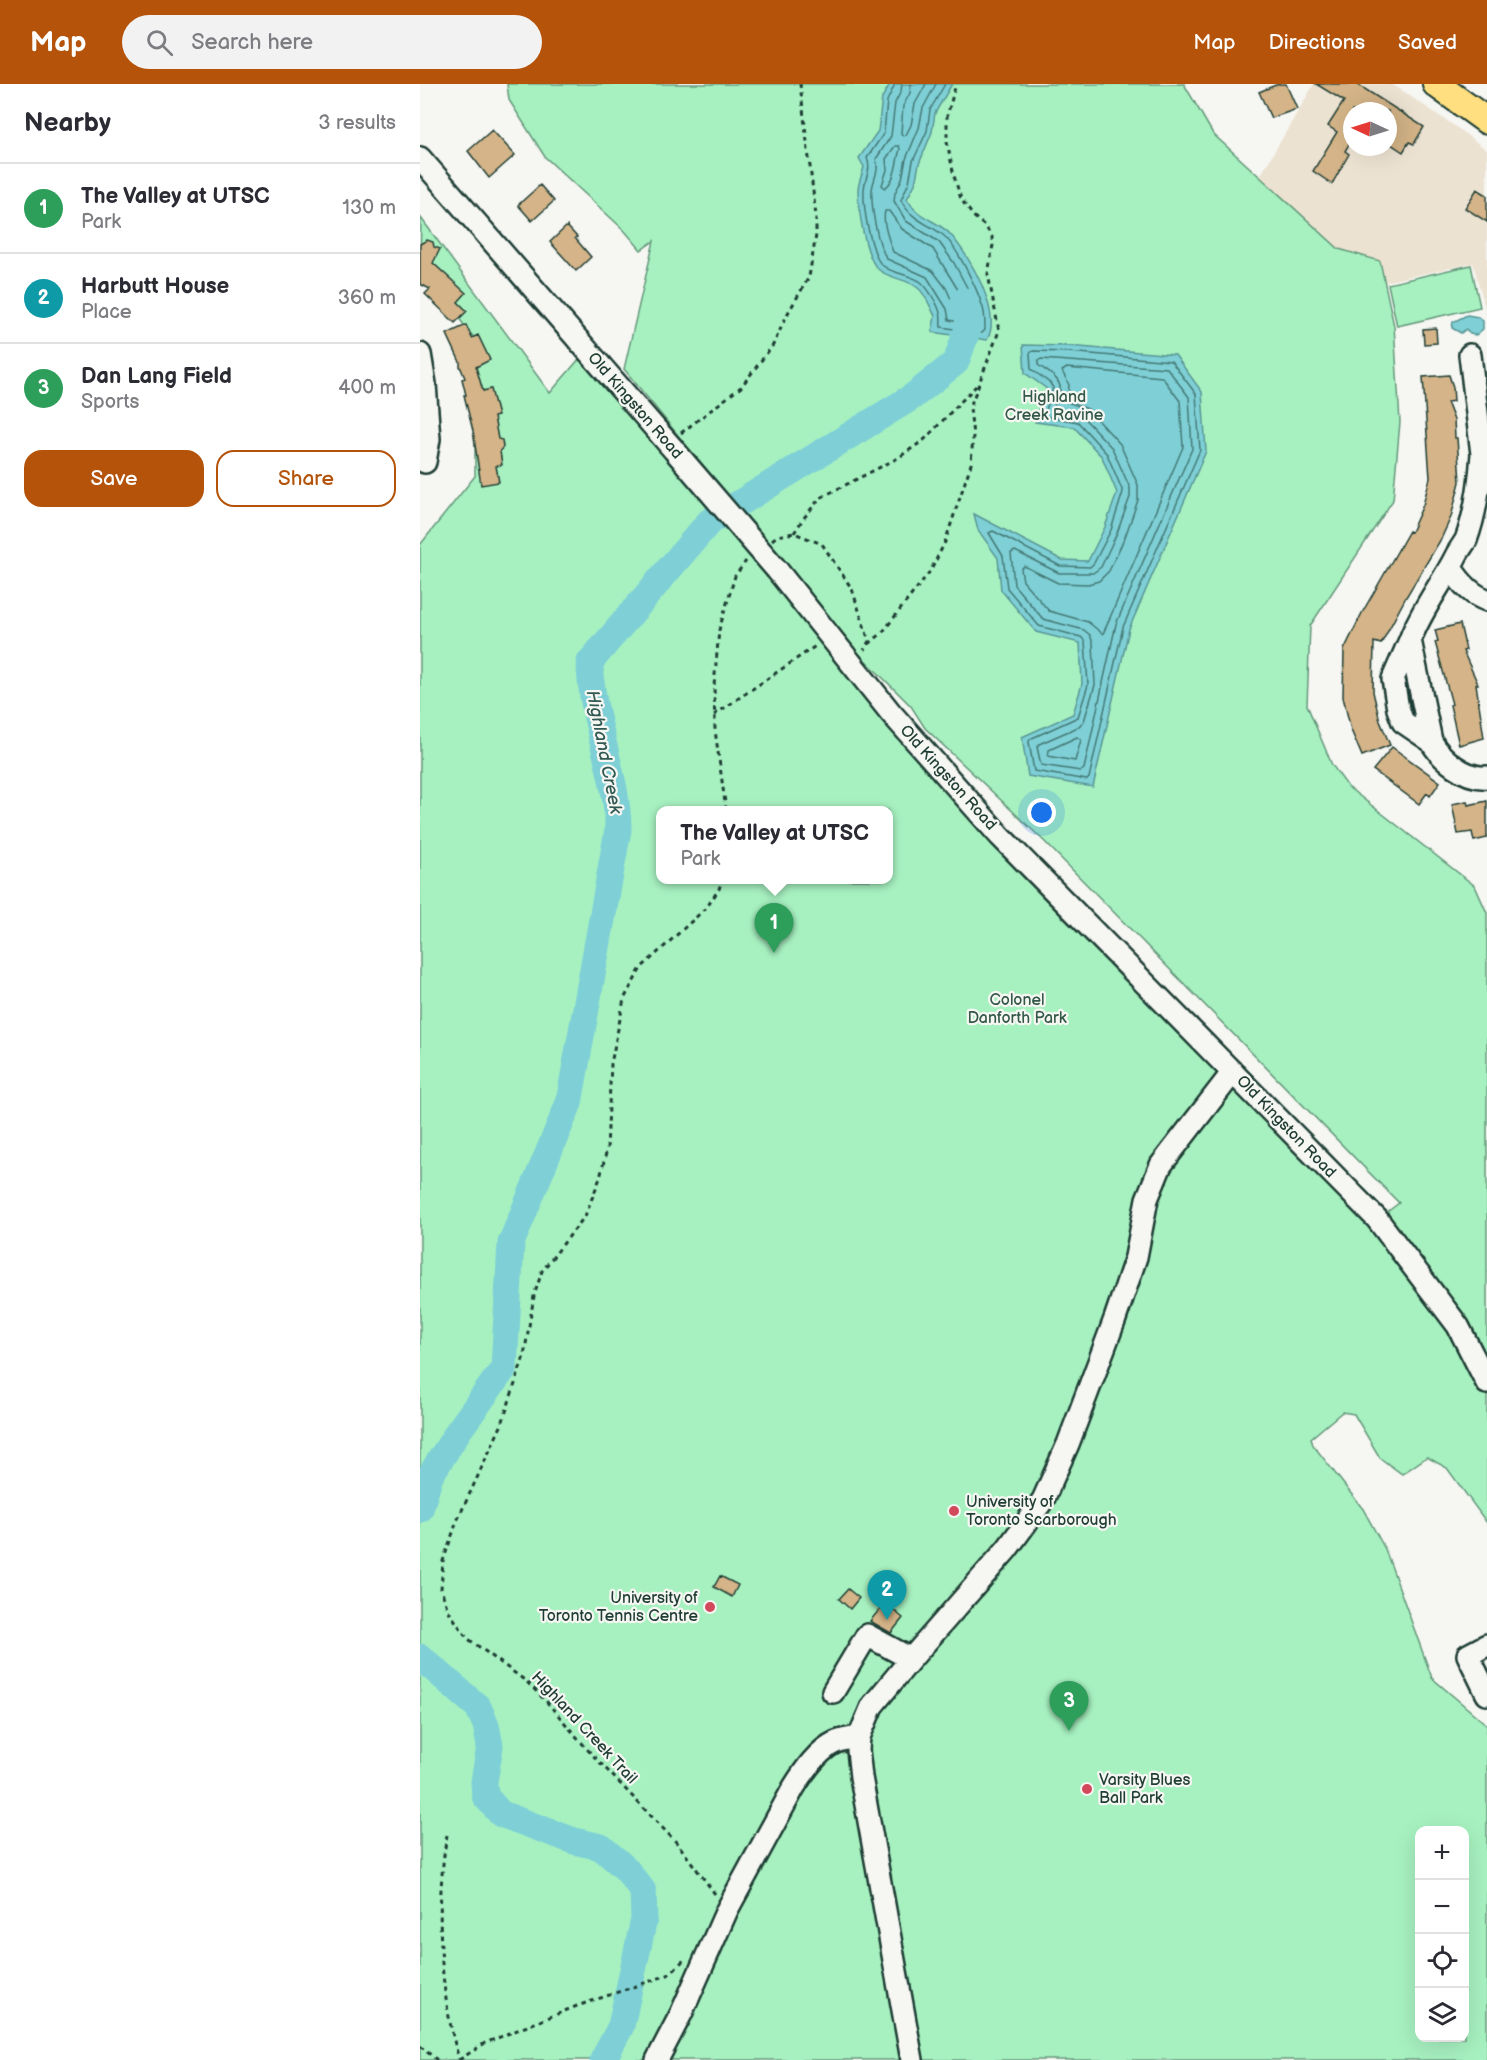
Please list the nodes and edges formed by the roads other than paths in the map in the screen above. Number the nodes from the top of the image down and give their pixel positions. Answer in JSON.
{"nodes":[{"id":1,"x":1436,"y":84,"type":"edge"},
{"id":2,"x":1487,"y":121,"type":"edge"},
{"id":3,"x":420,"y":158,"type":"edge"},
{"id":4,"x":420,"y":354,"type":"edge"},
{"id":5,"x":1470,"y":355,"type":"dead end"},
{"id":6,"x":1485,"y":453,"type":"edge"},
{"id":7,"x":425,"y":462,"type":"dead end"},
{"id":8,"x":1451,"y":568,"type":"junction"},
{"id":9,"x":1487,"y":600,"type":"edge"},
{"id":10,"x":1487,"y":777,"type":"edge"},
{"id":11,"x":1233,"y":1072,"type":"junction"},
{"id":12,"x":1487,"y":1383,"type":"edge"},
{"id":13,"x":1487,"y":1645,"type":"edge"},
{"id":14,"x":911,"y":1659,"type":"junction"},
{"id":15,"x":833,"y":1692,"type":"dead end"},
{"id":16,"x":1487,"y":1694,"type":"edge"},
{"id":17,"x":859,"y":1737,"type":"junction"},
{"id":18,"x":657,"y":2060,"type":"edge"},
{"id":19,"x":912,"y":2060,"type":"edge"}],
"edges":[{"from":1,"to":2,"type":"main road"},
{"from":3,"to":11,"type":"street","name":"Old Kingston Road","bridge":true},
{"from":4,"to":7,"type":"street"},
{"from":5,"to":6,"type":"street"},
{"from":6,"to":8,"type":"street"},
{"from":8,"to":9,"type":"street"},
{"from":8,"to":10,"type":"street"},
{"from":11,"to":12,"type":"street","name":"Old Kingston Road"},
{"from":11,"to":14,"type":"street"},
{"from":13,"to":16,"type":"street"},
{"from":14,"to":15,"type":"street"},
{"from":14,"to":17,"type":"street"},
{"from":17,"to":18,"type":"street"},
{"from":17,"to":19,"type":"street"}]}
